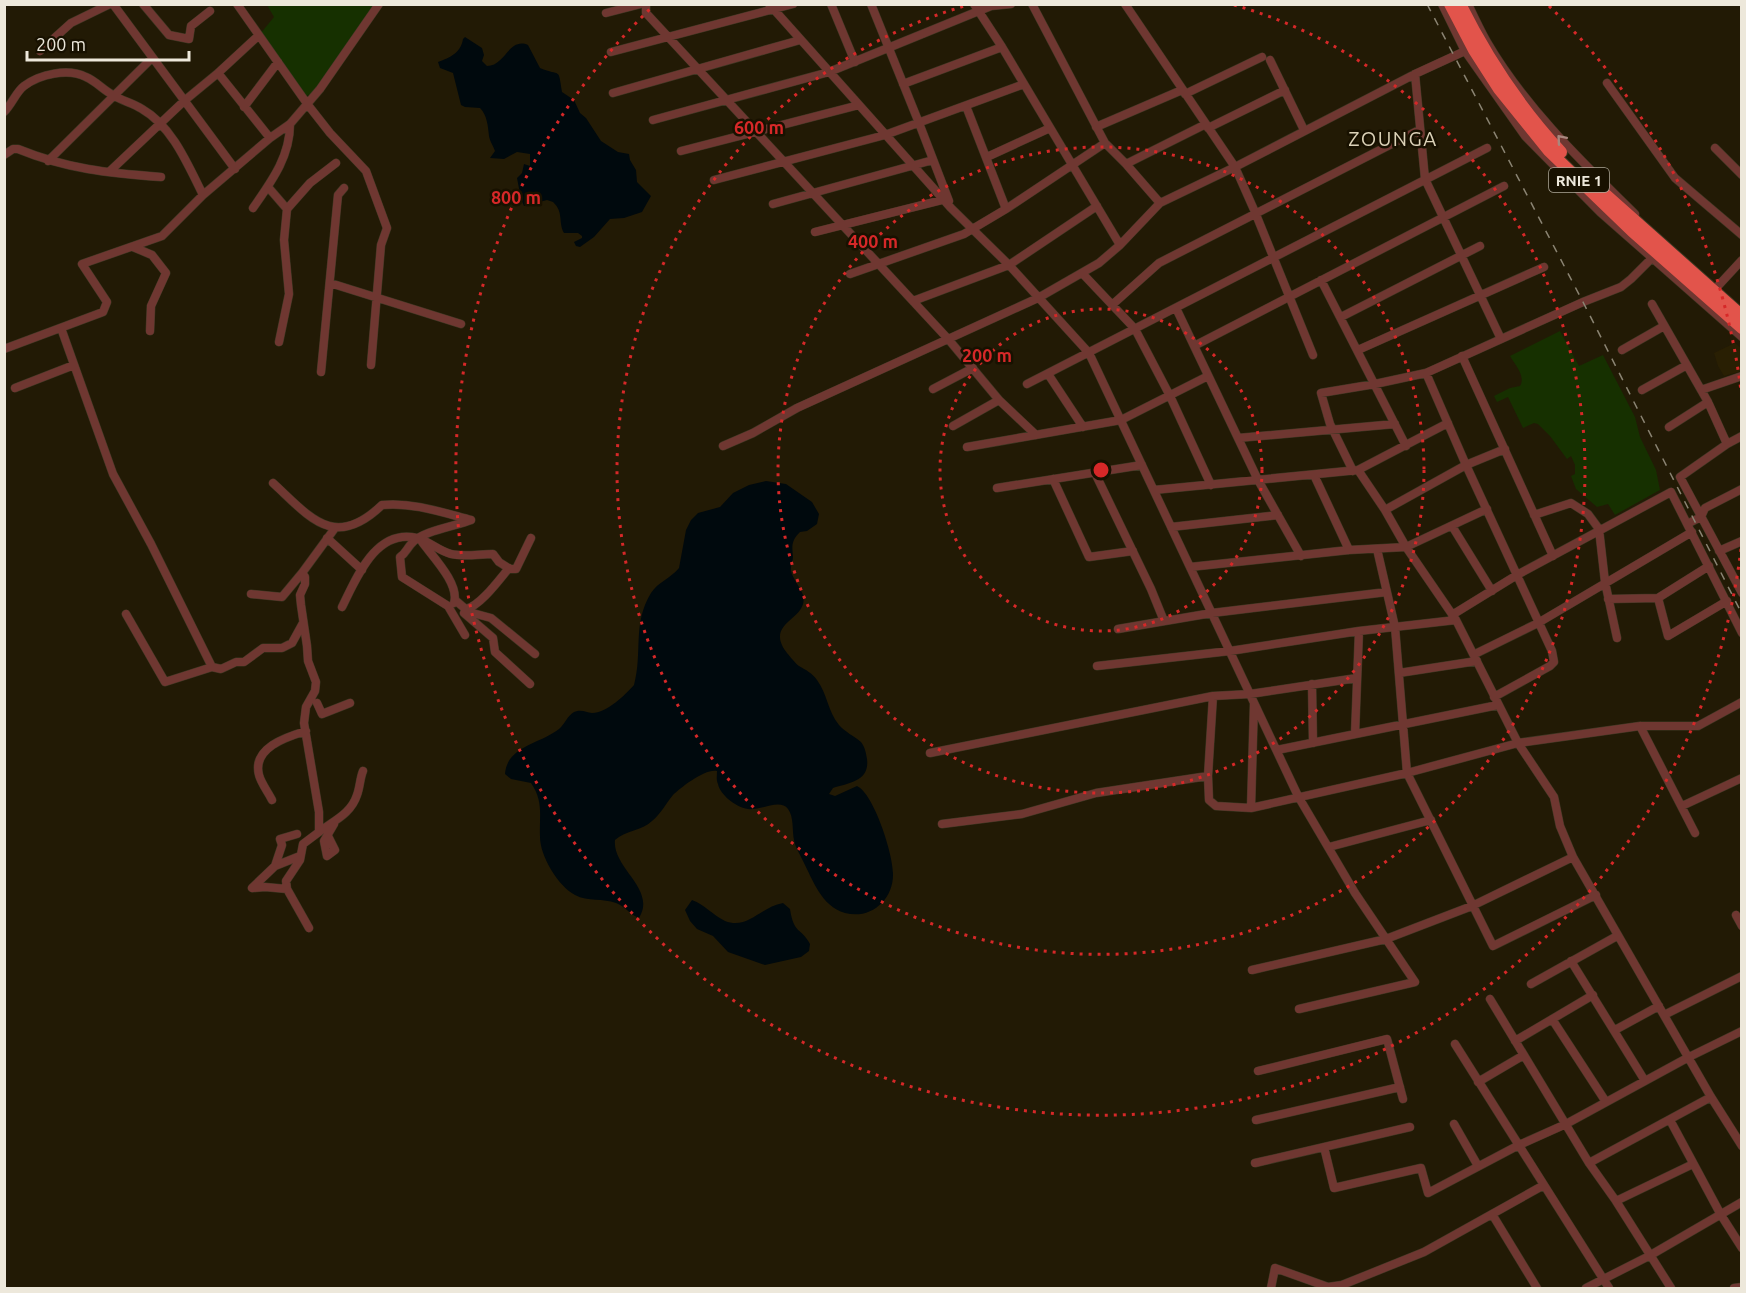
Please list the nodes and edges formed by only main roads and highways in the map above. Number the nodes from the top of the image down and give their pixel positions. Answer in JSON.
{"nodes":[{"id":1,"x":1450,"y":4,"type":"edge"},
{"id":2,"x":1460,"y":4,"type":"edge"},
{"id":3,"x":1742,"y":316,"type":"edge"},
{"id":4,"x":1742,"y":328,"type":"edge"}],
"edges":[{"from":1,"to":4,"type":"highway","number":"RNIE 1"},
{"from":2,"to":3,"type":"highway","number":"RNIE 1"}]}
